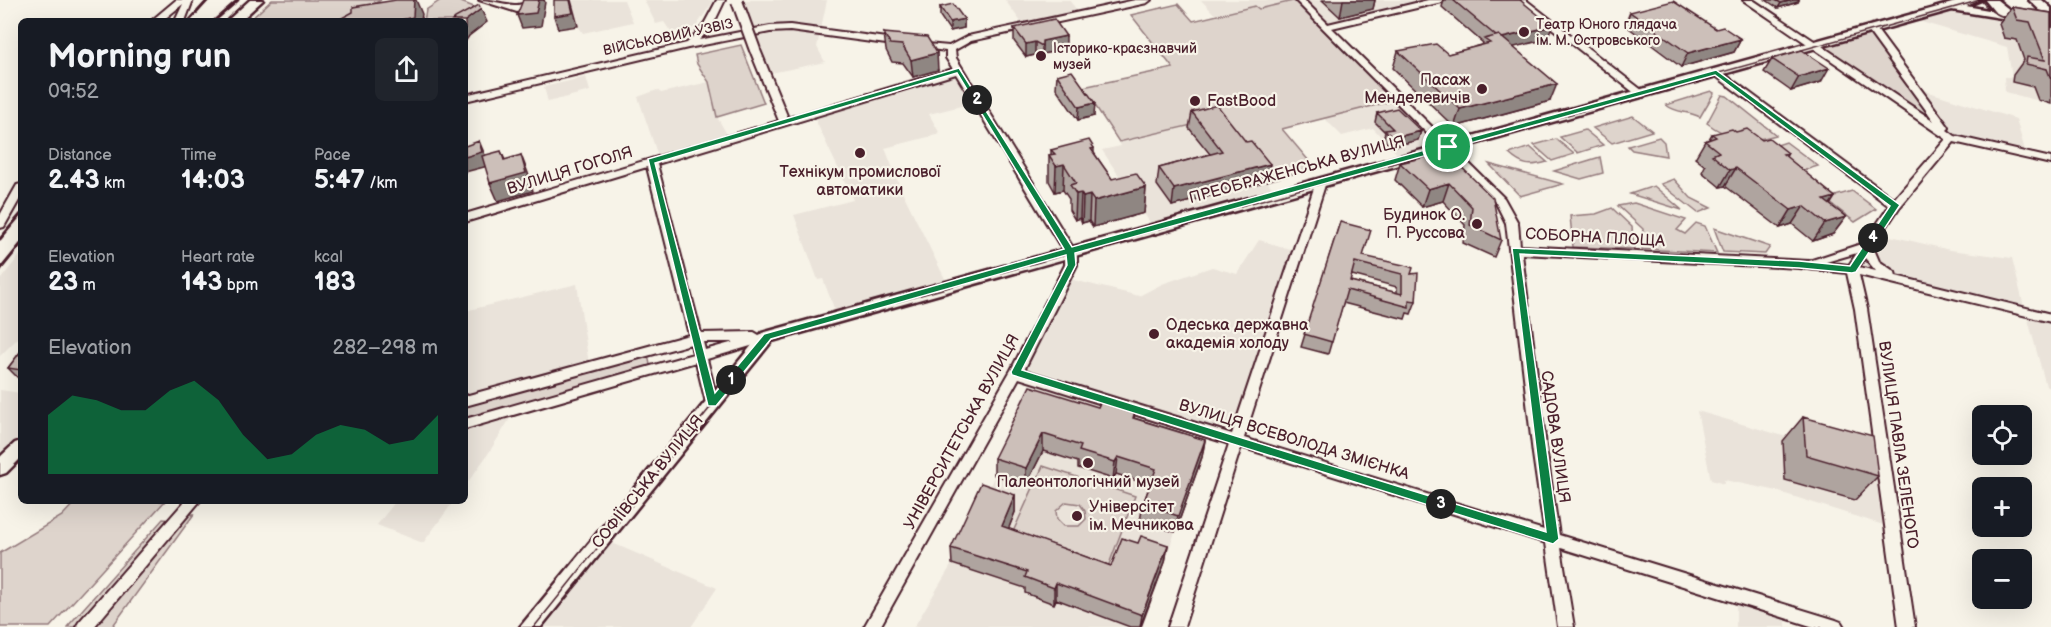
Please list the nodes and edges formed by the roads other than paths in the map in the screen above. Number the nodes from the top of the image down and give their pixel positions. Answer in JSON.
{"nodes":[{"id":1,"x":182,"y":0,"type":"edge"},
{"id":2,"x":189,"y":0,"type":"edge"},
{"id":3,"x":256,"y":0,"type":"edge"},
{"id":4,"x":483,"y":0,"type":"edge"},
{"id":5,"x":539,"y":0,"type":"edge"},
{"id":6,"x":721,"y":0,"type":"edge"},
{"id":7,"x":737,"y":0,"type":"edge"},
{"id":8,"x":1147,"y":0,"type":"edge"},
{"id":9,"x":1299,"y":0,"type":"edge"},
{"id":10,"x":1439,"y":0,"type":"edge"},
{"id":11,"x":1520,"y":0,"type":"edge"},
{"id":12,"x":1747,"y":0,"type":"edge"},
{"id":13,"x":1973,"y":0,"type":"edge"},
{"id":14,"x":1992,"y":0,"type":"edge"},
{"id":15,"x":2035,"y":0,"type":"edge"},
{"id":16,"x":2049,"y":0,"type":"edge"},
{"id":17,"x":1950,"y":7,"type":"junction"},
{"id":18,"x":2007,"y":14,"type":"junction"},
{"id":19,"x":2051,"y":17,"type":"edge"},
{"id":20,"x":160,"y":18,"type":"edge"},
{"id":21,"x":181,"y":18,"type":"edge"},
{"id":22,"x":236,"y":18,"type":"edge"},
{"id":23,"x":2028,"y":20,"type":"junction"},
{"id":24,"x":1326,"y":27,"type":"junction"},
{"id":25,"x":1872,"y":28,"type":"junction"},
{"id":26,"x":688,"y":45,"type":"junction"},
{"id":27,"x":1814,"y":45,"type":"junction"},
{"id":28,"x":950,"y":49,"type":"junction"},
{"id":29,"x":959,"y":70,"type":"junction"},
{"id":30,"x":1716,"y":72,"type":"junction"},
{"id":31,"x":1640,"y":93,"type":"junction"},
{"id":32,"x":468,"y":97,"type":"edge"},
{"id":33,"x":786,"y":122,"type":"junction"},
{"id":34,"x":1952,"y":138,"type":"junction"},
{"id":35,"x":1448,"y":147,"type":"junction"},
{"id":36,"x":651,"y":161,"type":"junction"},
{"id":37,"x":2051,"y":161,"type":"edge"},
{"id":38,"x":1321,"y":182,"type":"junction"},
{"id":39,"x":18,"y":193,"type":"edge"},
{"id":40,"x":1895,"y":205,"type":"junction"},
{"id":41,"x":468,"y":217,"type":"edge"},
{"id":42,"x":0,"y":224,"type":"edge"},
{"id":43,"x":1867,"y":246,"type":"junction"},
{"id":44,"x":1068,"y":250,"type":"junction"},
{"id":45,"x":1515,"y":250,"type":"junction"},
{"id":46,"x":1799,"y":264,"type":"junction"},
{"id":47,"x":1852,"y":270,"type":"junction"},
{"id":48,"x":1902,"y":282,"type":"junction"},
{"id":49,"x":2051,"y":318,"type":"edge"},
{"id":50,"x":767,"y":337,"type":"junction"},
{"id":51,"x":695,"y":338,"type":"junction"},
{"id":52,"x":700,"y":358,"type":"junction"},
{"id":53,"x":1016,"y":372,"type":"junction"},
{"id":54,"x":468,"y":400,"type":"edge"},
{"id":55,"x":712,"y":403,"type":"junction"},
{"id":56,"x":468,"y":423,"type":"edge"},
{"id":57,"x":1237,"y":441,"type":"junction"},
{"id":58,"x":18,"y":451,"type":"edge"},
{"id":59,"x":0,"y":468,"type":"edge"},
{"id":60,"x":190,"y":504,"type":"edge"},
{"id":61,"x":1553,"y":539,"type":"junction"},
{"id":62,"x":84,"y":627,"type":"edge"},
{"id":63,"x":529,"y":627,"type":"edge"},
{"id":64,"x":872,"y":627,"type":"edge"},
{"id":65,"x":1176,"y":627,"type":"edge"},
{"id":66,"x":1566,"y":627,"type":"edge"},
{"id":67,"x":1836,"y":627,"type":"edge"},
{"id":68,"x":1907,"y":627,"type":"edge"}],
"edges":[{"from":1,"to":20,"type":"street"},
{"from":2,"to":21,"type":"street"},
{"from":3,"to":22,"type":"main road"},
{"from":4,"to":5,"type":"street"},
{"from":6,"to":26,"type":"street"},
{"from":7,"to":33,"type":"street","bridge":true},
{"from":8,"to":28,"type":"street"},
{"from":9,"to":24,"type":"street","name":"СОБОРНА ПЛОЩА"},
{"from":10,"to":24,"type":"street"},
{"from":11,"to":31,"type":"street"},
{"from":12,"to":27,"type":"street"},
{"from":13,"to":17,"type":"main road","name":"ПРЕОБРАЖЕНСЬКА ВУЛИЦЯ"},
{"from":13,"to":18,"type":"main road"},
{"from":14,"to":18,"type":"main road"},
{"from":15,"to":19,"type":"main road"},
{"from":16,"to":19,"type":"main road"},
{"from":17,"to":23,"type":"main road"},
{"from":17,"to":25,"type":"main road","name":"ПРЕОБРАЖЕНСЬКА ВУЛИЦЯ"},
{"from":18,"to":23,"type":"main road"},
{"from":19,"to":23,"type":"main road"},
{"from":24,"to":35,"type":"street","name":"СОБОРНА ПЛОЩА"},
{"from":25,"to":27,"type":"main road","name":"ПРЕОБРАЖЕНСЬКА ВУЛИЦЯ"},
{"from":25,"to":34,"type":"street"},
{"from":26,"to":28,"type":"street","name":"ВІЙСЬКОВИЙ УЗВІЗ"},
{"from":26,"to":32,"type":"street","name":"ВІЙСЬКОВИЙ УЗВІЗ"},
{"from":27,"to":30,"type":"main road","name":"ПРЕОБРАЖЕНСЬКА ВУЛИЦЯ"},
{"from":27,"to":34,"type":"street"},
{"from":28,"to":29,"type":"street"},
{"from":29,"to":33,"type":"street","name":"ВУЛИЦЯ ГОГОЛЯ"},
{"from":29,"to":44,"type":"street"},
{"from":30,"to":31,"type":"main road","name":"ПРЕОБРАЖЕНСЬКА ВУЛИЦЯ"},
{"from":30,"to":40,"type":"street"},
{"from":31,"to":35,"type":"main road","name":"ПРЕОБРАЖЕНСЬКА ВУЛИЦЯ"},
{"from":33,"to":36,"type":"street","name":"ВУЛИЦЯ ГОГОЛЯ"},
{"from":34,"to":37,"type":"street"},
{"from":34,"to":40,"type":"street"},
{"from":35,"to":38,"type":"main road","name":"ПРЕОБРАЖЕНСЬКА ВУЛИЦЯ"},
{"from":35,"to":45,"type":"street","name":"СОБОРНА ПЛОЩА"},
{"from":36,"to":41,"type":"street","name":"ВУЛИЦЯ ГОГОЛЯ"},
{"from":36,"to":51,"type":"street"},
{"from":38,"to":44,"type":"main road","name":"ПРЕОБРАЖЕНСЬКА ВУЛИЦЯ"},
{"from":38,"to":57,"type":"street"},
{"from":39,"to":42,"type":"street"},
{"from":40,"to":43,"type":"street"},
{"from":43,"to":46,"type":"street","name":"СОБОРНА ПЛОЩА"},
{"from":43,"to":47,"type":"street"},
{"from":43,"to":48,"type":"street"},
{"from":44,"to":50,"type":"main road","name":"ПРЕОБРАЖЕНСЬКА ВУЛИЦЯ"},
{"from":44,"to":53,"type":"street","name":"УНІВЕРСИТЕТСЬКА ВУЛИЦЯ"},
{"from":45,"to":46,"type":"street","name":"СОБОРНА ПЛОЩА"},
{"from":45,"to":61,"type":"street","name":"САДОВА ВУЛИЦЯ"},
{"from":46,"to":47,"type":"street","name":"СОБОРНА ПЛОЩА"},
{"from":47,"to":48,"type":"street","name":"СОБОРНА ПЛОЩА"},
{"from":47,"to":68,"type":"street","name":"ВУЛИЦЯ ПАВЛА ЗЕЛЕНОГО"},
{"from":48,"to":49,"type":"street","name":"СОБОРНА ПЛОЩА"},
{"from":50,"to":51,"type":"street","name":"ПРЕОБРАЖЕНСЬКА ВУЛИЦЯ"},
{"from":50,"to":52,"type":"street","name":"ПРЕОБРАЖЕНСЬКА ВУЛИЦЯ"},
{"from":50,"to":55,"type":"main road","name":"СОФІЇВСЬКА ВУЛИЦЯ"},
{"from":51,"to":52,"type":"street"},
{"from":51,"to":54,"type":"street","name":"ПРЕОБРАЖЕНСЬКА ВУЛИЦЯ"},
{"from":52,"to":55,"type":"street"},
{"from":52,"to":56,"type":"street","name":"ПРЕОБРАЖЕНСЬКА ВУЛИЦЯ"},
{"from":53,"to":57,"type":"street","name":"ВУЛИЦЯ ВСЕВОЛОДА ЗМІЄНКА"},
{"from":53,"to":64,"type":"street","name":"УНІВЕРСИТЕТСЬКА ВУЛИЦЯ"},
{"from":55,"to":63,"type":"main road","name":"СОФІЇВСЬКА ВУЛИЦЯ"},
{"from":57,"to":61,"type":"street","name":"ВУЛИЦЯ ВСЕВОЛОДА ЗМІЄНКА"},
{"from":57,"to":65,"type":"street"},
{"from":58,"to":59,"type":"main road"},
{"from":60,"to":62,"type":"street"},
{"from":61,"to":66,"type":"street","name":"САДОВА ВУЛИЦЯ"},
{"from":61,"to":67,"type":"street","name":"ВУЛИЦЯ ВСЕВОЛОДА ЗМІЄНКА"}]}
